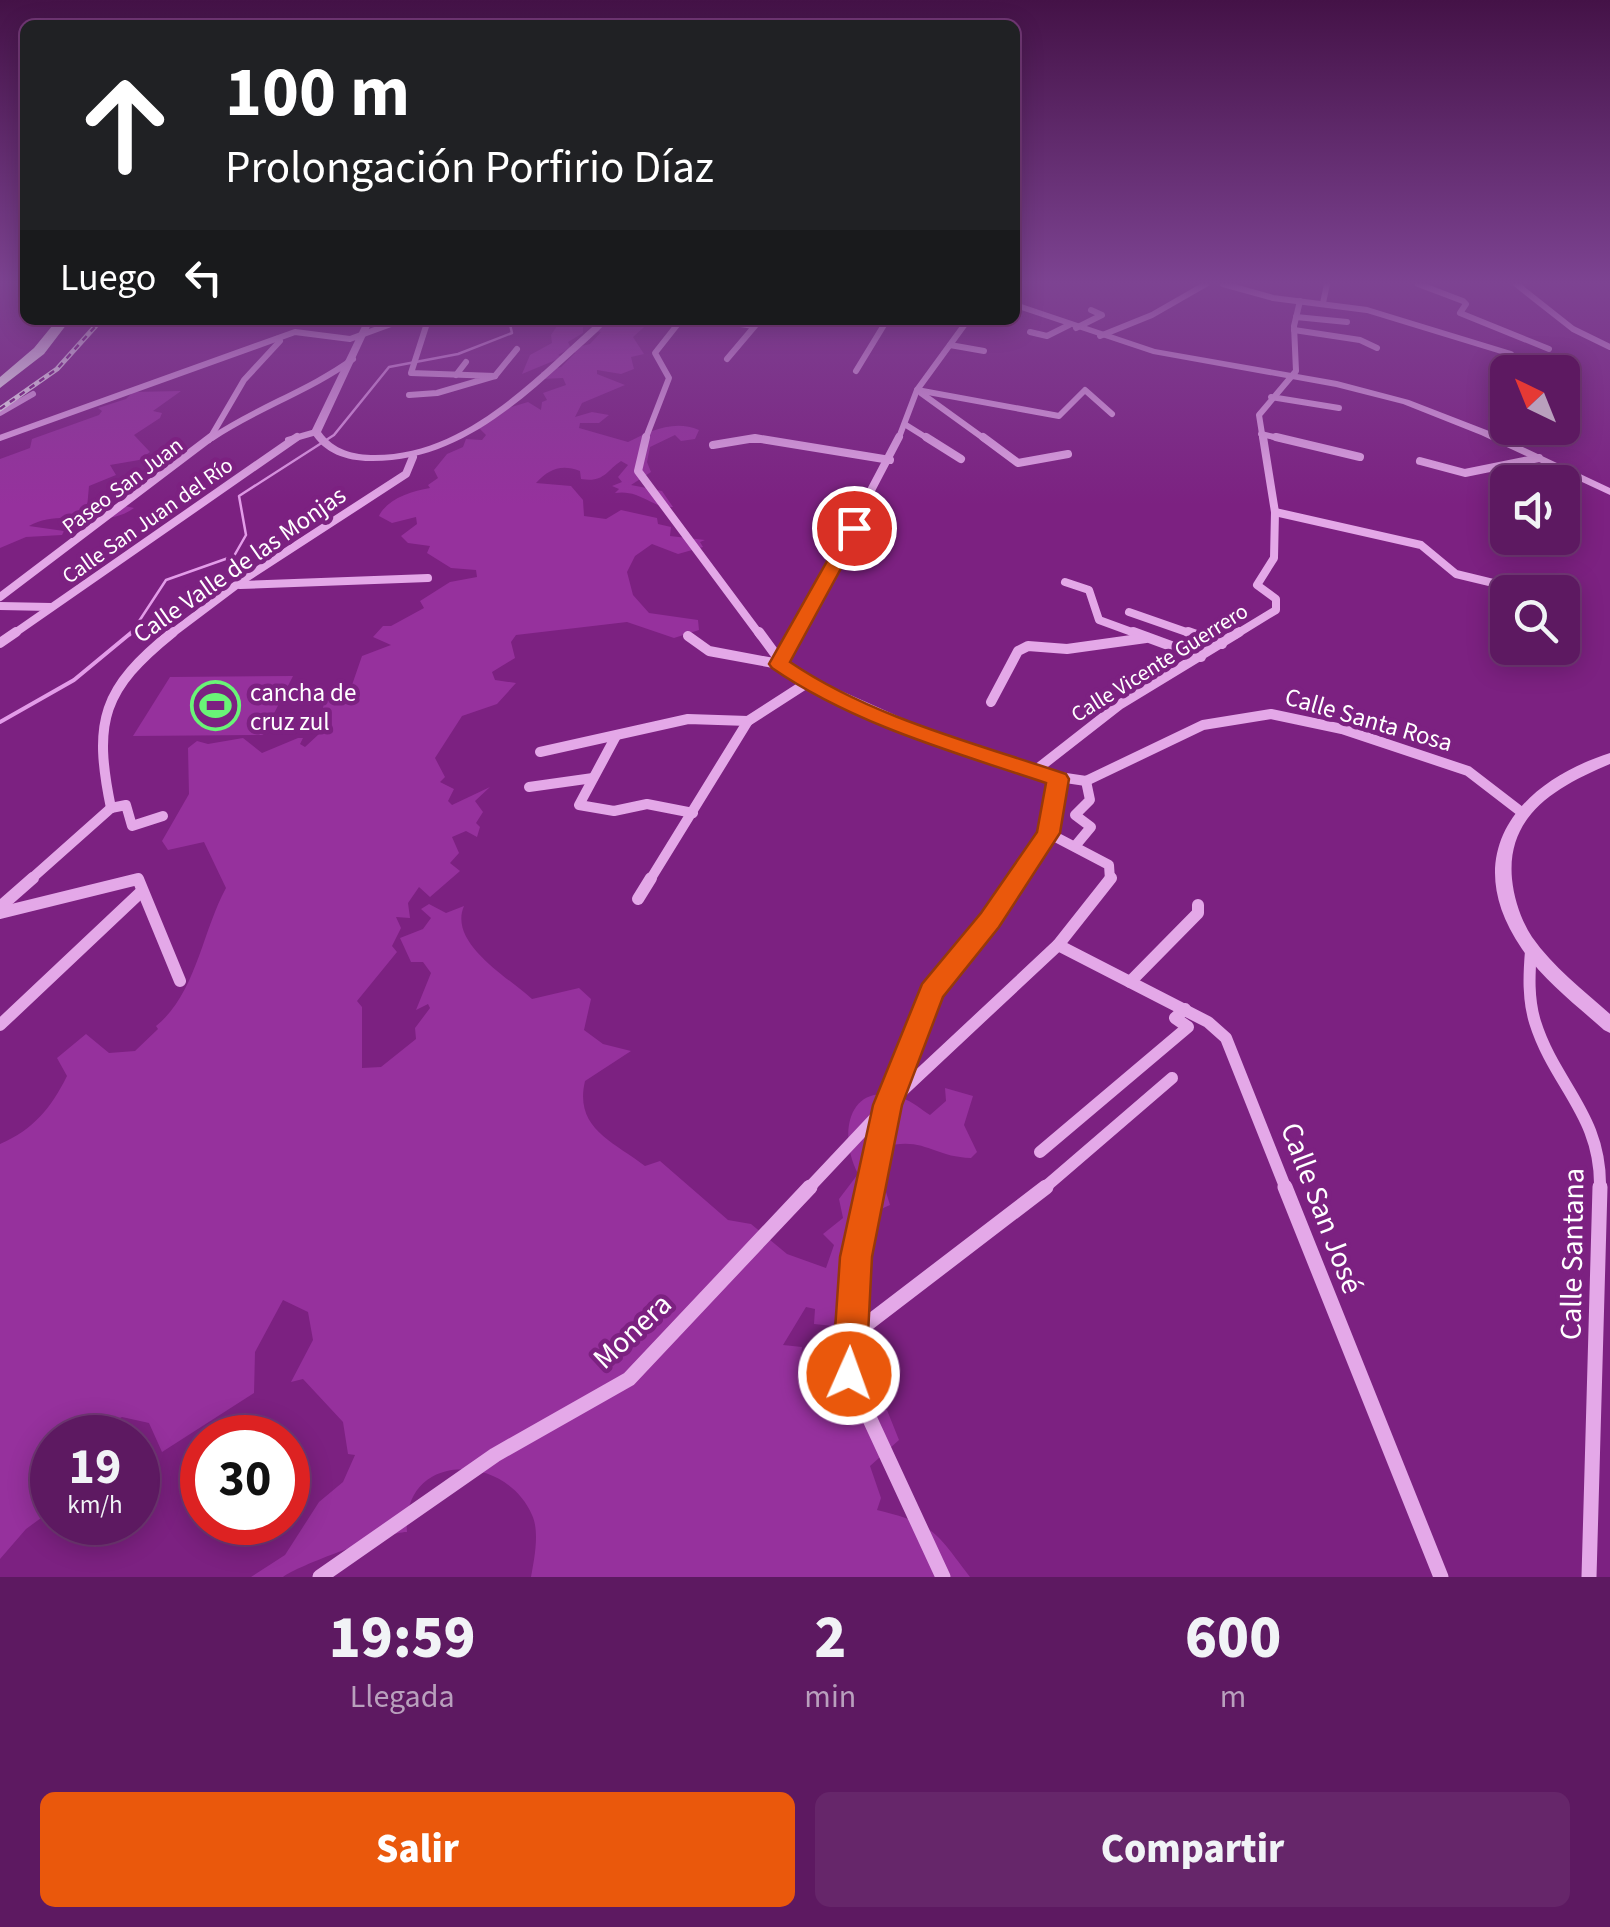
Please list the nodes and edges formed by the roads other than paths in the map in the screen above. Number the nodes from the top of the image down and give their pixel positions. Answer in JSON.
{"nodes":[{"id":1,"x":31,"y":358,"type":"edge"},
{"id":2,"x":222,"y":358,"type":"edge"},
{"id":3,"x":267,"y":358,"type":"edge"},
{"id":4,"x":353,"y":358,"type":"joint"},
{"id":5,"x":415,"y":358,"type":"edge"},
{"id":6,"x":510,"y":358,"type":"edge"},
{"id":7,"x":560,"y":358,"type":"edge"},
{"id":8,"x":658,"y":358,"type":"edge"},
{"id":9,"x":864,"y":358,"type":"edge"},
{"id":10,"x":940,"y":358,"type":"edge"},
{"id":11,"x":1183,"y":358,"type":"edge"},
{"id":12,"x":1297,"y":358,"type":"edge"},
{"id":13,"x":466,"y":362,"type":"dead end"},
{"id":14,"x":856,"y":371,"type":"dead end"},
{"id":15,"x":456,"y":375,"type":"junction"},
{"id":16,"x":495,"y":376,"type":"junction"},
{"id":17,"x":1290,"y":376,"type":"junction"},
{"id":18,"x":0,"y":384,"type":"edge"},
{"id":19,"x":916,"y":390,"type":"junction"},
{"id":20,"x":33,"y":394,"type":"dead end"},
{"id":21,"x":409,"y":395,"type":"dead end"},
{"id":22,"x":1271,"y":397,"type":"junction"},
{"id":23,"x":1339,"y":408,"type":"dead end"},
{"id":24,"x":0,"y":413,"type":"edge"},
{"id":25,"x":1112,"y":414,"type":"dead end"},
{"id":26,"x":906,"y":425,"type":"junction"},
{"id":27,"x":1261,"y":434,"type":"junction"},
{"id":28,"x":318,"y":437,"type":"junction"},
{"id":29,"x":0,"y":438,"type":"edge"},
{"id":30,"x":210,"y":439,"type":"junction"},
{"id":31,"x":713,"y":445,"type":"dead end"},
{"id":32,"x":1068,"y":454,"type":"dead end"},
{"id":33,"x":1360,"y":456,"type":"dead end"},
{"id":34,"x":413,"y":457,"type":"junction"},
{"id":35,"x":1539,"y":458,"type":"junction"},
{"id":36,"x":961,"y":459,"type":"dead end"},
{"id":37,"x":890,"y":460,"type":"junction"},
{"id":38,"x":1420,"y":461,"type":"dead end"},
{"id":39,"x":1610,"y":492,"type":"edge"},
{"id":40,"x":1275,"y":512,"type":"junction"},
{"id":41,"x":428,"y":578,"type":"dead end"},
{"id":42,"x":1066,"y":582,"type":"dead end"},
{"id":43,"x":239,"y":585,"type":"junction"},
{"id":44,"x":1490,"y":585,"type":"edge"},
{"id":45,"x":0,"y":597,"type":"edge"},
{"id":46,"x":0,"y":606,"type":"edge"},
{"id":47,"x":52,"y":607,"type":"junction"},
{"id":48,"x":1130,"y":612,"type":"dead end"},
{"id":49,"x":688,"y":636,"type":"dead end"},
{"id":50,"x":1146,"y":638,"type":"junction"},
{"id":51,"x":0,"y":643,"type":"edge"},
{"id":52,"x":1222,"y":644,"type":"junction"},
{"id":53,"x":1201,"y":657,"type":"junction"},
{"id":54,"x":779,"y":664,"type":"junction"},
{"id":55,"x":806,"y":682,"type":"junction"},
{"id":56,"x":991,"y":702,"type":"dead end"},
{"id":57,"x":748,"y":721,"type":"junction"},
{"id":58,"x":616,"y":736,"type":"junction"},
{"id":59,"x":540,"y":752,"type":"dead end"},
{"id":60,"x":1606,"y":764,"type":"edge"},
{"id":61,"x":1032,"y":773,"type":"junction"},
{"id":62,"x":593,"y":778,"type":"junction"},
{"id":63,"x":1058,"y":779,"type":"junction"},
{"id":64,"x":1086,"y":781,"type":"junction"},
{"id":65,"x":528,"y":786,"type":"dead end"},
{"id":66,"x":111,"y":808,"type":"junction"},
{"id":67,"x":1520,"y":811,"type":"junction"},
{"id":68,"x":693,"y":813,"type":"junction"},
{"id":69,"x":163,"y":816,"type":"dead end"},
{"id":70,"x":1048,"y":833,"type":"junction"},
{"id":71,"x":1076,"y":846,"type":"junction"},
{"id":72,"x":141,"y":892,"type":"junction"},
{"id":73,"x":638,"y":899,"type":"dead end"},
{"id":74,"x":1198,"y":905,"type":"dead end"},
{"id":75,"x":0,"y":910,"type":"edge"},
{"id":76,"x":1058,"y":946,"type":"junction"},
{"id":77,"x":1532,"y":950,"type":"junction"},
{"id":78,"x":180,"y":981,"type":"dead end"},
{"id":79,"x":1130,"y":982,"type":"junction"},
{"id":80,"x":1185,"y":1009,"type":"junction"},
{"id":81,"x":0,"y":1025,"type":"edge"},
{"id":82,"x":1610,"y":1025,"type":"edge"},
{"id":83,"x":1172,"y":1078,"type":"dead end"},
{"id":84,"x":887,"y":1105,"type":"junction"},
{"id":85,"x":1040,"y":1152,"type":"dead end"},
{"id":86,"x":850,"y":1337,"type":"junction"},
{"id":87,"x":1604,"y":1400,"type":"edge"},
{"id":88,"x":320,"y":1577,"type":"edge"},
{"id":89,"x":943,"y":1577,"type":"edge"},
{"id":90,"x":1441,"y":1577,"type":"edge"},
{"id":91,"x":1589,"y":1577,"type":"edge"}],
"edges":[{"from":1,"to":18,"type":"highway"},
{"from":2,"to":29,"type":"street"},
{"from":3,"to":30,"type":"street","name":"Paseo San Juan"},
{"from":4,"to":28,"type":"street"},
{"from":4,"to":30,"type":"street"},
{"from":5,"to":15,"type":"street"},
{"from":6,"to":16,"type":"street"},
{"from":7,"to":34,"type":"street"},
{"from":8,"to":54,"type":"street"},
{"from":9,"to":14,"type":"street"},
{"from":10,"to":19,"type":"street"},
{"from":11,"to":17,"type":"street"},
{"from":12,"to":17,"type":"street"},
{"from":13,"to":15,"type":"street"},
{"from":15,"to":16,"type":"street"},
{"from":16,"to":21,"type":"street"},
{"from":17,"to":22,"type":"street","name":"Calle Vicente Guerrero"},
{"from":17,"to":35,"type":"street"},
{"from":19,"to":25,"type":"street"},
{"from":19,"to":26,"type":"street"},
{"from":19,"to":32,"type":"street"},
{"from":20,"to":24,"type":"street"},
{"from":22,"to":23,"type":"street"},
{"from":22,"to":27,"type":"street","name":"Calle Vicente Guerrero"},
{"from":26,"to":36,"type":"street"},
{"from":26,"to":37,"type":"street"},
{"from":27,"to":33,"type":"street"},
{"from":27,"to":40,"type":"street","name":"Calle Vicente Guerrero"},
{"from":28,"to":34,"type":"street"},
{"from":28,"to":47,"type":"street","name":"Calle San Juan del Río"},
{"from":30,"to":45,"type":"street","name":"Paseo San Juan"},
{"from":31,"to":37,"type":"street"},
{"from":34,"to":43,"type":"street","name":"Calle Valle de las Monjas"},
{"from":35,"to":38,"type":"street"},
{"from":35,"to":39,"type":"street"},
{"from":37,"to":54,"type":"street"},
{"from":40,"to":44,"type":"street"},
{"from":40,"to":52,"type":"street","name":"Calle Vicente Guerrero"},
{"from":41,"to":43,"type":"street"},
{"from":42,"to":50,"type":"street"},
{"from":43,"to":66,"type":"street","name":"Calle Valle de las Monjas"},
{"from":46,"to":47,"type":"street"},
{"from":47,"to":51,"type":"street","name":"Calle San Juan del Río"},
{"from":48,"to":52,"type":"street"},
{"from":49,"to":54,"type":"street"},
{"from":50,"to":53,"type":"street"},
{"from":50,"to":56,"type":"street"},
{"from":52,"to":53,"type":"street","name":"Calle Vicente Guerrero"},
{"from":53,"to":61,"type":"street","name":"Calle Vicente Guerrero"},
{"from":54,"to":55,"type":"street","name":"Calle Santa Rosa"},
{"from":55,"to":57,"type":"street"},
{"from":55,"to":61,"type":"street","name":"Calle Santa Rosa"},
{"from":57,"to":58,"type":"street"},
{"from":57,"to":68,"type":"street"},
{"from":58,"to":59,"type":"street"},
{"from":58,"to":62,"type":"street"},
{"from":60,"to":67,"type":"street"},
{"from":61,"to":63,"type":"street","name":"Calle Santa Rosa"},
{"from":62,"to":65,"type":"street"},
{"from":62,"to":68,"type":"street"},
{"from":63,"to":64,"type":"street","name":"Calle Santa Rosa"},
{"from":63,"to":70,"type":"street"},
{"from":64,"to":67,"type":"street","name":"Calle Santa Rosa"},
{"from":64,"to":71,"type":"street"},
{"from":66,"to":69,"type":"street"},
{"from":66,"to":75,"type":"street"},
{"from":67,"to":77,"type":"street"},
{"from":68,"to":73,"type":"street"},
{"from":70,"to":71,"type":"street"},
{"from":70,"to":84,"type":"street"},
{"from":71,"to":76,"type":"street","name":"Monera"},
{"from":72,"to":75,"type":"street"},
{"from":72,"to":78,"type":"street"},
{"from":72,"to":81,"type":"street"},
{"from":74,"to":79,"type":"street"},
{"from":76,"to":79,"type":"street","name":"Calle San José"},
{"from":76,"to":84,"type":"street","name":"Monera"},
{"from":77,"to":82,"type":"street"},
{"from":77,"to":87,"type":"street","name":"Calle Santana"},
{"from":79,"to":80,"type":"street","name":"Calle San José"},
{"from":80,"to":85,"type":"street"},
{"from":80,"to":90,"type":"street","name":"Calle San José"},
{"from":83,"to":86,"type":"street"},
{"from":84,"to":86,"type":"street"},
{"from":84,"to":88,"type":"street","name":"Monera"},
{"from":86,"to":89,"type":"street"},
{"from":87,"to":91,"type":"street","name":"Calle Santana"}]}
